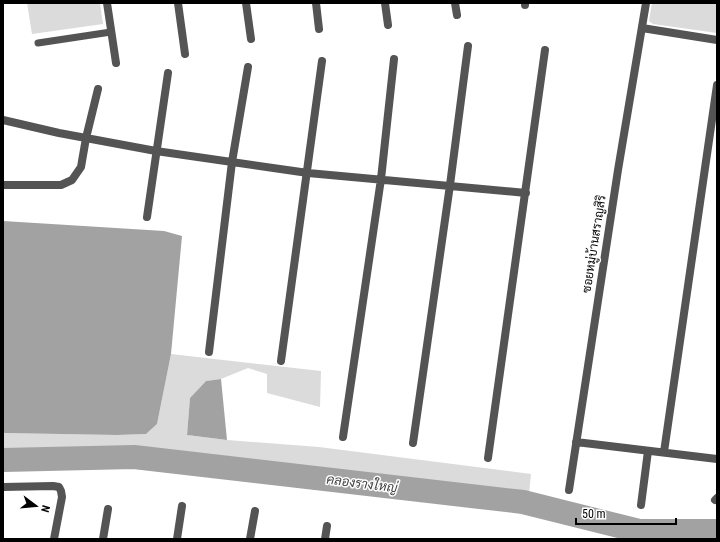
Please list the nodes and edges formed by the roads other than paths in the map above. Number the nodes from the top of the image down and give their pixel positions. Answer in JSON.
{"nodes":[{"id":1,"x":107,"y":3,"type":"edge"},
{"id":2,"x":178,"y":3,"type":"edge"},
{"id":3,"x":246,"y":3,"type":"edge"},
{"id":4,"x":316,"y":3,"type":"edge"},
{"id":5,"x":385,"y":3,"type":"edge"},
{"id":6,"x":456,"y":3,"type":"edge"},
{"id":7,"x":646,"y":3,"type":"edge"},
{"id":8,"x":457,"y":15,"type":"dead end"},
{"id":9,"x":388,"y":25,"type":"dead end"},
{"id":10,"x":642,"y":28,"type":"junction"},
{"id":11,"x":319,"y":29,"type":"dead end"},
{"id":12,"x":111,"y":32,"type":"junction"},
{"id":13,"x":250,"y":39,"type":"dead end"},
{"id":14,"x":717,"y":40,"type":"edge"},
{"id":15,"x":38,"y":43,"type":"dead end"},
{"id":16,"x":468,"y":46,"type":"dead end"},
{"id":17,"x":546,"y":50,"type":"dead end"},
{"id":18,"x":185,"y":54,"type":"dead end"},
{"id":19,"x":394,"y":59,"type":"dead end"},
{"id":20,"x":322,"y":61,"type":"dead end"},
{"id":21,"x":116,"y":63,"type":"dead end"},
{"id":22,"x":248,"y":67,"type":"dead end"},
{"id":23,"x":168,"y":73,"type":"dead end"},
{"id":24,"x":717,"y":85,"type":"edge"},
{"id":25,"x":98,"y":89,"type":"dead end"},
{"id":26,"x":3,"y":120,"type":"edge"},
{"id":27,"x":86,"y":138,"type":"junction"},
{"id":28,"x":156,"y":151,"type":"junction"},
{"id":29,"x":232,"y":162,"type":"junction"},
{"id":30,"x":308,"y":173,"type":"junction"},
{"id":31,"x":381,"y":179,"type":"junction"},
{"id":32,"x":3,"y":185,"type":"edge"},
{"id":33,"x":450,"y":185,"type":"junction"},
{"id":34,"x":526,"y":193,"type":"junction"},
{"id":35,"x":147,"y":217,"type":"dead end"},
{"id":36,"x":209,"y":352,"type":"dead end"},
{"id":37,"x":281,"y":361,"type":"dead end"},
{"id":38,"x":343,"y":437,"type":"dead end"},
{"id":39,"x":576,"y":442,"type":"junction"},
{"id":40,"x":414,"y":443,"type":"dead end"},
{"id":41,"x":648,"y":451,"type":"junction"},
{"id":42,"x":664,"y":452,"type":"junction"},
{"id":43,"x":488,"y":458,"type":"dead end"},
{"id":44,"x":717,"y":459,"type":"edge"},
{"id":45,"x":3,"y":487,"type":"edge"},
{"id":46,"x":569,"y":490,"type":"dead end"},
{"id":47,"x":641,"y":505,"type":"dead end"},
{"id":48,"x":182,"y":506,"type":"dead end"},
{"id":49,"x":108,"y":509,"type":"dead end"},
{"id":50,"x":255,"y":511,"type":"dead end"},
{"id":51,"x":327,"y":526,"type":"dead end"},
{"id":52,"x":54,"y":539,"type":"edge"},
{"id":53,"x":103,"y":539,"type":"edge"},
{"id":54,"x":177,"y":539,"type":"edge"},
{"id":55,"x":250,"y":539,"type":"edge"},
{"id":56,"x":325,"y":539,"type":"edge"}],
"edges":[{"from":1,"to":12,"type":"street"},
{"from":2,"to":18,"type":"street"},
{"from":3,"to":13,"type":"street"},
{"from":4,"to":11,"type":"street"},
{"from":5,"to":9,"type":"street"},
{"from":6,"to":8,"type":"street"},
{"from":7,"to":10,"type":"street","name":"ซอยหมู่บ้านสราญสิริ"},
{"from":10,"to":14,"type":"street"},
{"from":10,"to":39,"type":"street","name":"ซอยหมู่บ้านสราญสิริ"},
{"from":12,"to":15,"type":"lane"},
{"from":12,"to":21,"type":"street"},
{"from":16,"to":33,"type":"street"},
{"from":17,"to":34,"type":"street"},
{"from":19,"to":31,"type":"street"},
{"from":20,"to":30,"type":"street"},
{"from":22,"to":29,"type":"street"},
{"from":23,"to":28,"type":"street"},
{"from":24,"to":42,"type":"street"},
{"from":25,"to":27,"type":"street"},
{"from":26,"to":27,"type":"street"},
{"from":27,"to":28,"type":"street"},
{"from":27,"to":32,"type":"street"},
{"from":28,"to":29,"type":"street"},
{"from":28,"to":35,"type":"street"},
{"from":29,"to":30,"type":"street"},
{"from":29,"to":36,"type":"street"},
{"from":30,"to":31,"type":"street"},
{"from":30,"to":37,"type":"street"},
{"from":31,"to":33,"type":"street"},
{"from":31,"to":38,"type":"street"},
{"from":33,"to":34,"type":"street"},
{"from":33,"to":40,"type":"street"},
{"from":34,"to":43,"type":"street"},
{"from":39,"to":41,"type":"street"},
{"from":39,"to":46,"type":"street","name":"ซอยหมู่บ้านสราญสิริ"},
{"from":41,"to":42,"type":"street"},
{"from":41,"to":47,"type":"street"},
{"from":42,"to":44,"type":"street"},
{"from":45,"to":52,"type":"street"},
{"from":48,"to":54,"type":"street"},
{"from":49,"to":53,"type":"street"},
{"from":50,"to":55,"type":"street"},
{"from":51,"to":56,"type":"street"}]}
